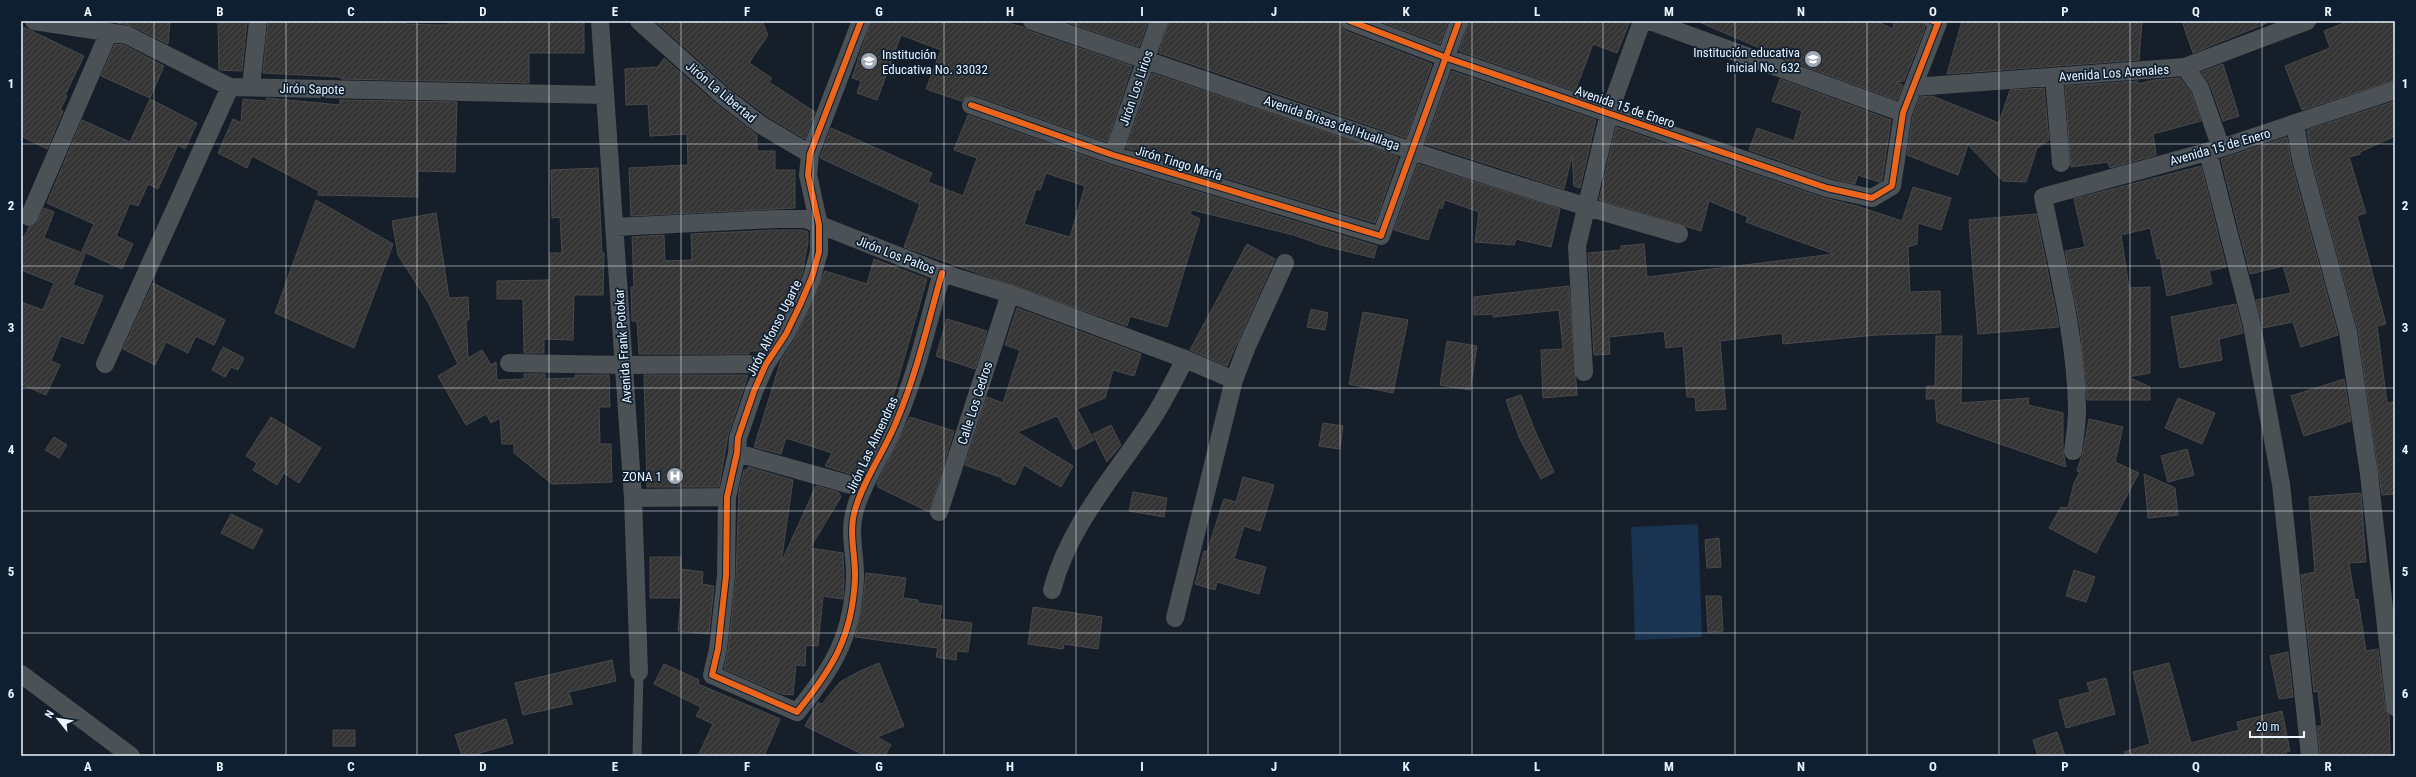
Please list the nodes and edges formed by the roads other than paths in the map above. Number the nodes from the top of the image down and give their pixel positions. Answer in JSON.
{"nodes":[{"id":1,"x":34,"y":21,"type":"edge"},
{"id":2,"x":258,"y":21,"type":"edge"},
{"id":3,"x":600,"y":21,"type":"edge"},
{"id":4,"x":639,"y":21,"type":"edge"},
{"id":5,"x":861,"y":21,"type":"edge"},
{"id":6,"x":1032,"y":21,"type":"edge"},
{"id":7,"x":1159,"y":21,"type":"edge"},
{"id":8,"x":1350,"y":21,"type":"edge"},
{"id":9,"x":1459,"y":21,"type":"edge"},
{"id":10,"x":1642,"y":21,"type":"edge"},
{"id":11,"x":1650,"y":21,"type":"edge"},
{"id":12,"x":2307,"y":21,"type":"edge"},
{"id":13,"x":1936,"y":22,"type":"edge"},
{"id":14,"x":108,"y":32,"type":"junction"},
{"id":15,"x":1447,"y":58,"type":"junction"},
{"id":16,"x":1146,"y":60,"type":"junction"},
{"id":17,"x":2185,"y":67,"type":"junction"},
{"id":18,"x":2054,"y":77,"type":"junction"},
{"id":19,"x":230,"y":87,"type":"junction"},
{"id":20,"x":251,"y":87,"type":"junction"},
{"id":21,"x":1914,"y":87,"type":"junction"},
{"id":22,"x":2395,"y":90,"type":"edge"},
{"id":23,"x":604,"y":95,"type":"junction"},
{"id":24,"x":972,"y":105,"type":"dead end"},
{"id":25,"x":1609,"y":113,"type":"junction"},
{"id":26,"x":1903,"y":113,"type":"junction"},
{"id":27,"x":2295,"y":124,"type":"junction"},
{"id":28,"x":1412,"y":150,"type":"junction"},
{"id":29,"x":2214,"y":150,"type":"junction"},
{"id":30,"x":810,"y":154,"type":"junction"},
{"id":31,"x":1113,"y":155,"type":"junction"},
{"id":32,"x":2061,"y":163,"type":"dead end"},
{"id":33,"x":1586,"y":207,"type":"junction"},
{"id":34,"x":29,"y":217,"type":"dead end"},
{"id":35,"x":819,"y":225,"type":"junction"},
{"id":36,"x":615,"y":227,"type":"junction"},
{"id":37,"x":1679,"y":234,"type":"dead end"},
{"id":38,"x":1285,"y":263,"type":"dead end"},
{"id":39,"x":942,"y":273,"type":"junction"},
{"id":40,"x":1010,"y":294,"type":"junction"},
{"id":41,"x":1186,"y":359,"type":"junction"},
{"id":42,"x":510,"y":363,"type":"dead end"},
{"id":43,"x":105,"y":364,"type":"dead end"},
{"id":44,"x":766,"y":364,"type":"junction"},
{"id":45,"x":624,"y":365,"type":"junction"},
{"id":46,"x":1584,"y":372,"type":"dead end"},
{"id":47,"x":1234,"y":380,"type":"junction"},
{"id":48,"x":2074,"y":451,"type":"dead end"},
{"id":49,"x":737,"y":453,"type":"junction"},
{"id":50,"x":862,"y":488,"type":"junction"},
{"id":51,"x":727,"y":497,"type":"junction"},
{"id":52,"x":633,"y":498,"type":"junction"},
{"id":53,"x":939,"y":512,"type":"dead end"},
{"id":54,"x":1052,"y":590,"type":"dead end"},
{"id":55,"x":1175,"y":618,"type":"dead end"},
{"id":56,"x":639,"y":672,"type":"joint"},
{"id":57,"x":21,"y":674,"type":"edge"},
{"id":58,"x":712,"y":675,"type":"joint"},
{"id":59,"x":2395,"y":707,"type":"edge"},
{"id":60,"x":131,"y":756,"type":"edge"},
{"id":61,"x":636,"y":756,"type":"edge"},
{"id":62,"x":2310,"y":756,"type":"edge"}],
"edges":[{"from":1,"to":14,"type":"street","name":"Jirón Sapote"},
{"from":2,"to":20,"type":"street"},
{"from":3,"to":23,"type":"street","name":"Avenida Frank Potokar"},
{"from":4,"to":30,"type":"street","name":"Jirón La Libertad"},
{"from":5,"to":30,"type":"street","name":"Jirón Alfonso Ugarte"},
{"from":6,"to":16,"type":"street","name":"Avenida Brisas del Huallaga"},
{"from":7,"to":16,"type":"street","name":"Jirón Los Lirios"},
{"from":8,"to":15,"type":"street","name":"Avenida 15 de Enero"},
{"from":9,"to":15,"type":"street"},
{"from":10,"to":25,"type":"street"},
{"from":11,"to":26,"type":"street"},
{"from":12,"to":17,"type":"street","name":"Avenida Los Arenales"},
{"from":13,"to":21,"type":"street"},
{"from":14,"to":19,"type":"street","name":"Jirón Sapote"},
{"from":14,"to":34,"type":"street"},
{"from":15,"to":25,"type":"street","name":"Avenida 15 de Enero"},
{"from":15,"to":28,"type":"street"},
{"from":16,"to":28,"type":"street","name":"Avenida Brisas del Huallaga"},
{"from":16,"to":31,"type":"street","name":"Jirón Los Lirios"},
{"from":17,"to":18,"type":"street","name":"Avenida Los Arenales"},
{"from":17,"to":29,"type":"street"},
{"from":18,"to":21,"type":"street","name":"Avenida Los Arenales"},
{"from":18,"to":32,"type":"street"},
{"from":19,"to":20,"type":"street","name":"Jirón Sapote"},
{"from":19,"to":43,"type":"street"},
{"from":20,"to":23,"type":"street","name":"Jirón Sapote"},
{"from":21,"to":26,"type":"street"},
{"from":22,"to":27,"type":"street","name":"Avenida 15 de Enero"},
{"from":23,"to":36,"type":"street","name":"Avenida Frank Potokar"},
{"from":24,"to":31,"type":"street","name":"Jirón Tingo María"},
{"from":25,"to":26,"type":"street","name":"Avenida 15 de Enero"},
{"from":25,"to":33,"type":"street"},
{"from":27,"to":29,"type":"street","name":"Avenida 15 de Enero"},
{"from":27,"to":59,"type":"street"},
{"from":28,"to":31,"type":"street","name":"Jirón Tingo María"},
{"from":28,"to":33,"type":"street","name":"Avenida Brisas del Huallaga"},
{"from":29,"to":48,"type":"street","name":"Avenida 15 de Enero"},
{"from":29,"to":62,"type":"street"},
{"from":30,"to":35,"type":"street","name":"Jirón Alfonso Ugarte"},
{"from":33,"to":37,"type":"street","name":"Avenida Brisas del Huallaga"},
{"from":33,"to":46,"type":"street"},
{"from":35,"to":36,"type":"street","name":"Jirón Los Paltos"},
{"from":35,"to":39,"type":"street","name":"Jirón Los Paltos"},
{"from":35,"to":44,"type":"street","name":"Jirón Alfonso Ugarte"},
{"from":36,"to":45,"type":"street","name":"Avenida Frank Potokar"},
{"from":38,"to":47,"type":"street"},
{"from":39,"to":40,"type":"street","name":"Jirón Los Paltos"},
{"from":39,"to":50,"type":"street","name":"Jirón Las Almendras"},
{"from":40,"to":41,"type":"street","name":"Jirón Los Paltos"},
{"from":40,"to":53,"type":"street","name":"Calle Los Cedros"},
{"from":41,"to":47,"type":"street","name":"Jirón Los Paltos"},
{"from":41,"to":54,"type":"street"},
{"from":42,"to":45,"type":"street"},
{"from":44,"to":45,"type":"street"},
{"from":44,"to":49,"type":"street","name":"Jirón Alfonso Ugarte"},
{"from":45,"to":52,"type":"street","name":"Avenida Frank Potokar"},
{"from":47,"to":55,"type":"street"},
{"from":49,"to":50,"type":"street"},
{"from":49,"to":51,"type":"street","name":"Jirón Alfonso Ugarte"},
{"from":50,"to":58,"type":"street","name":"Jirón Las Almendras"},
{"from":51,"to":52,"type":"street"},
{"from":51,"to":58,"type":"street","name":"Jirón Alfonso Ugarte"},
{"from":52,"to":56,"type":"street","name":"Avenida Frank Potokar"},
{"from":56,"to":61,"type":"lane"},
{"from":57,"to":60,"type":"street"}]}
